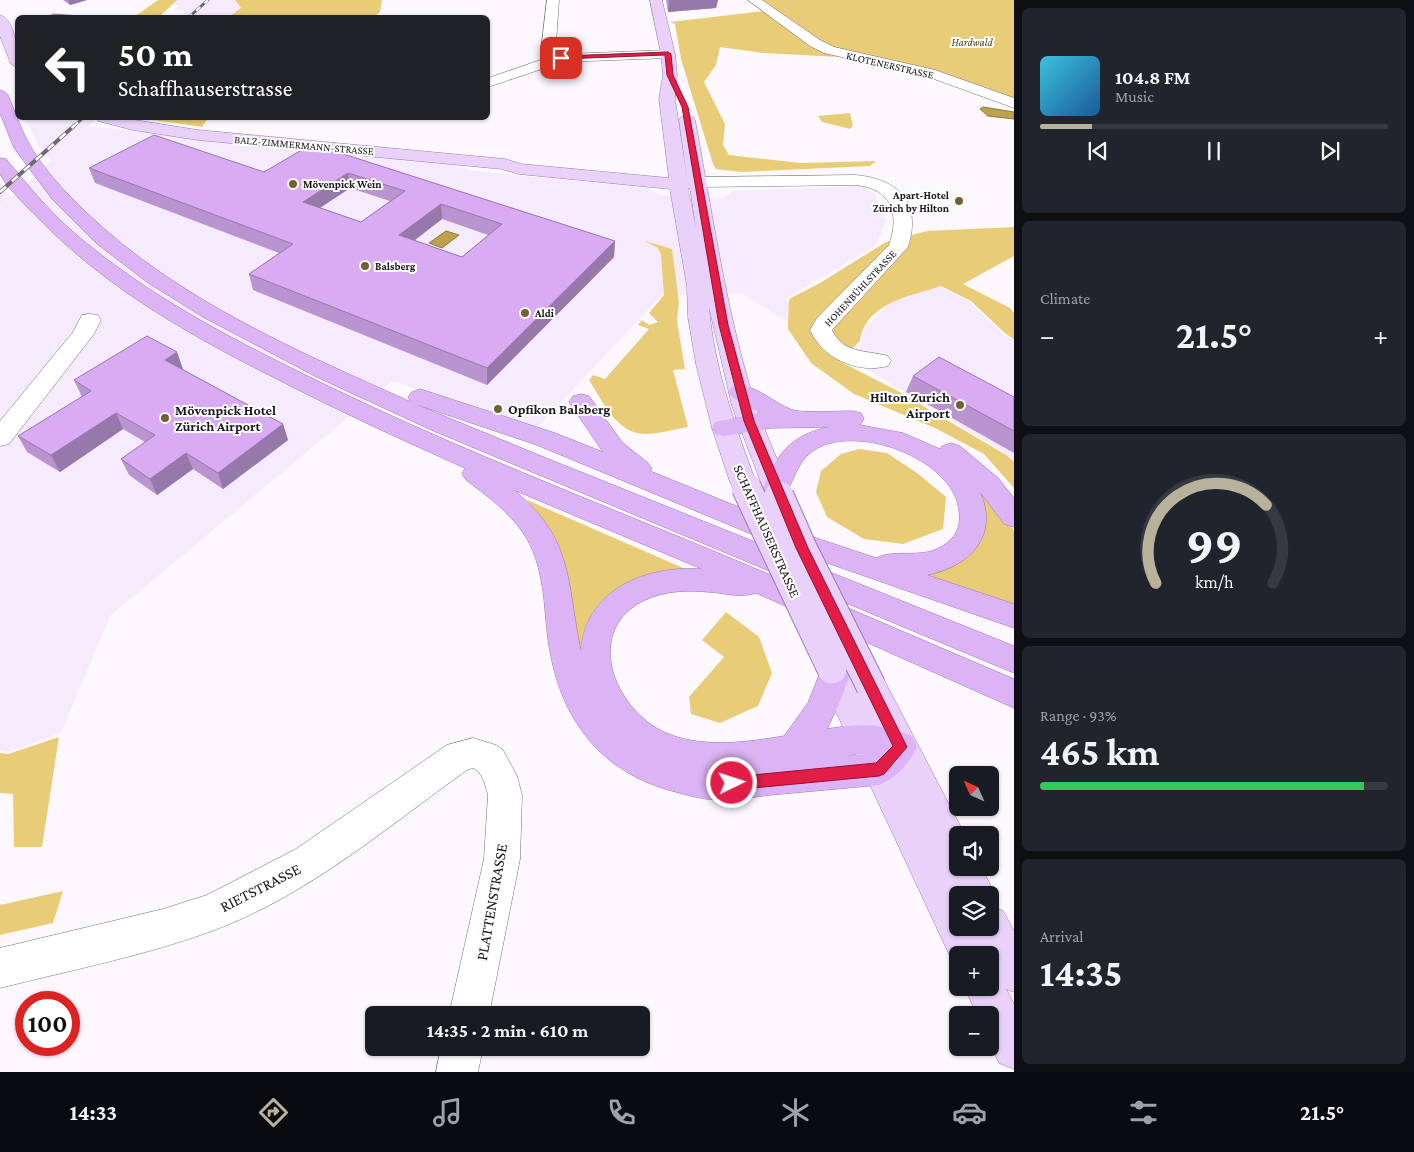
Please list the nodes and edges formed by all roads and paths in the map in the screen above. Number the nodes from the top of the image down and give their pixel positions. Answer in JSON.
{"nodes":[{"id":1,"x":553,"y":0,"type":"edge"},
{"id":2,"x":656,"y":0,"type":"edge"},
{"id":3,"x":754,"y":0,"type":"edge"},
{"id":4,"x":0,"y":19,"type":"edge"},
{"id":5,"x":668,"y":54,"type":"junction"},
{"id":6,"x":15,"y":56,"type":"edge"},
{"id":7,"x":561,"y":58,"type":"junction"},
{"id":8,"x":670,"y":75,"type":"junction"},
{"id":9,"x":490,"y":82,"type":"edge"},
{"id":10,"x":0,"y":94,"type":"edge"},
{"id":11,"x":1014,"y":103,"type":"edge"},
{"id":12,"x":113,"y":120,"type":"edge"},
{"id":13,"x":0,"y":163,"type":"edge"},
{"id":14,"x":685,"y":180,"type":"junction"},
{"id":15,"x":90,"y":320,"type":"dead end"},
{"id":16,"x":277,"y":349,"type":"junction"},
{"id":17,"x":880,"y":361,"type":"dead end"},
{"id":18,"x":740,"y":392,"type":"junction"},
{"id":19,"x":787,"y":418,"type":"junction"},
{"id":20,"x":751,"y":427,"type":"junction"},
{"id":21,"x":724,"y":428,"type":"junction"},
{"id":22,"x":828,"y":434,"type":"junction"},
{"id":23,"x":0,"y":438,"type":"edge"},
{"id":24,"x":546,"y":439,"type":"junction"},
{"id":25,"x":429,"y":442,"type":"junction"},
{"id":26,"x":674,"y":492,"type":"junction"},
{"id":27,"x":778,"y":492,"type":"junction"},
{"id":28,"x":1014,"y":517,"type":"edge"},
{"id":29,"x":857,"y":562,"type":"junction"},
{"id":30,"x":773,"y":588,"type":"junction"},
{"id":31,"x":1014,"y":616,"type":"edge"},
{"id":32,"x":1014,"y":660,"type":"edge"},
{"id":33,"x":833,"y":671,"type":"junction"},
{"id":34,"x":1014,"y":694,"type":"edge"},
{"id":35,"x":795,"y":748,"type":"junction"},
{"id":36,"x":881,"y":752,"type":"junction"},
{"id":37,"x":491,"y":762,"type":"joint"},
{"id":38,"x":949,"y":846,"type":"edge"},
{"id":39,"x":996,"y":936,"type":"edge"},
{"id":40,"x":966,"y":946,"type":"edge"},
{"id":41,"x":0,"y":968,"type":"edge"},
{"id":42,"x":1014,"y":972,"type":"edge"},
{"id":43,"x":989,"y":996,"type":"edge"},
{"id":44,"x":471,"y":1006,"type":"edge"},
{"id":45,"x":1014,"y":1048,"type":"edge"},
{"id":46,"x":460,"y":1056,"type":"edge"},
{"id":47,"x":457,"y":1072,"type":"edge"}],
"edges":[{"from":1,"to":7,"type":"street"},
{"from":2,"to":5,"type":"main road","name":"SCHAFFHAUSERSTRASSE"},
{"from":3,"to":11,"type":"street","name":"KLOTENERSTRASSE"},
{"from":4,"to":6,"type":"main road"},
{"from":5,"to":7,"type":"street"},
{"from":5,"to":8,"type":"main road","name":"SCHAFFHAUSERSTRASSE"},
{"from":7,"to":9,"type":"street"},
{"from":8,"to":14,"type":"main road","name":"SCHAFFHAUSERSTRASSE"},
{"from":8,"to":14,"type":"main road","name":"SCHAFFHAUSERSTRASSE"},
{"from":10,"to":16,"type":"highway"},
{"from":12,"to":14,"type":"main road","name":"BALZ-ZIMMERMANN-STRASSE"},
{"from":13,"to":25,"type":"highway"},
{"from":14,"to":17,"type":"street","name":"HOHENBÜHLSTRASSE"},
{"from":14,"to":18,"type":"main road","name":"SCHAFFHAUSERSTRASSE"},
{"from":14,"to":21,"type":"main road","name":"SCHAFFHAUSERSTRASSE"},
{"from":15,"to":23,"type":"street"},
{"from":16,"to":24,"type":"highway"},
{"from":16,"to":32,"type":"highway"},
{"from":18,"to":19,"type":"highway"},
{"from":18,"to":20,"type":"main road","name":"SCHAFFHAUSERSTRASSE"},
{"from":19,"to":20,"type":"highway"},
{"from":19,"to":28,"type":"highway"},
{"from":20,"to":21,"type":"highway"},
{"from":20,"to":22,"type":"highway"},
{"from":20,"to":27,"type":"main road","name":"SCHAFFHAUSERSTRASSE"},
{"from":21,"to":33,"type":"main road","name":"SCHAFFHAUSERSTRASSE","bridge":true},
{"from":22,"to":27,"type":"highway"},
{"from":22,"to":29,"type":"highway"},
{"from":24,"to":26,"type":"highway"},
{"from":24,"to":26,"type":"highway"},
{"from":25,"to":30,"type":"highway"},
{"from":25,"to":36,"type":"highway"},
{"from":26,"to":29,"type":"highway"},
{"from":27,"to":36,"type":"main road","name":"SCHAFFHAUSERSTRASSE","bridge":true},
{"from":29,"to":31,"type":"highway"},
{"from":30,"to":34,"type":"highway"},
{"from":30,"to":35,"type":"highway"},
{"from":33,"to":35,"type":"highway"},
{"from":33,"to":36,"type":"main road","name":"SCHAFFHAUSERSTRASSE"},
{"from":35,"to":36,"type":"highway"},
{"from":36,"to":38,"type":"main road","name":"SCHAFFHAUSERSTRASSE"},
{"from":36,"to":40,"type":"main road","name":"SCHAFFHAUSERSTRASSE"},
{"from":37,"to":41,"type":"street","name":"RIETSTRASSE"},
{"from":37,"to":44,"type":"street","name":"PLATTENSTRASSE"},
{"from":39,"to":42,"type":"main road"},
{"from":43,"to":45,"type":"main road"},
{"from":46,"to":47,"type":"street"}]}
